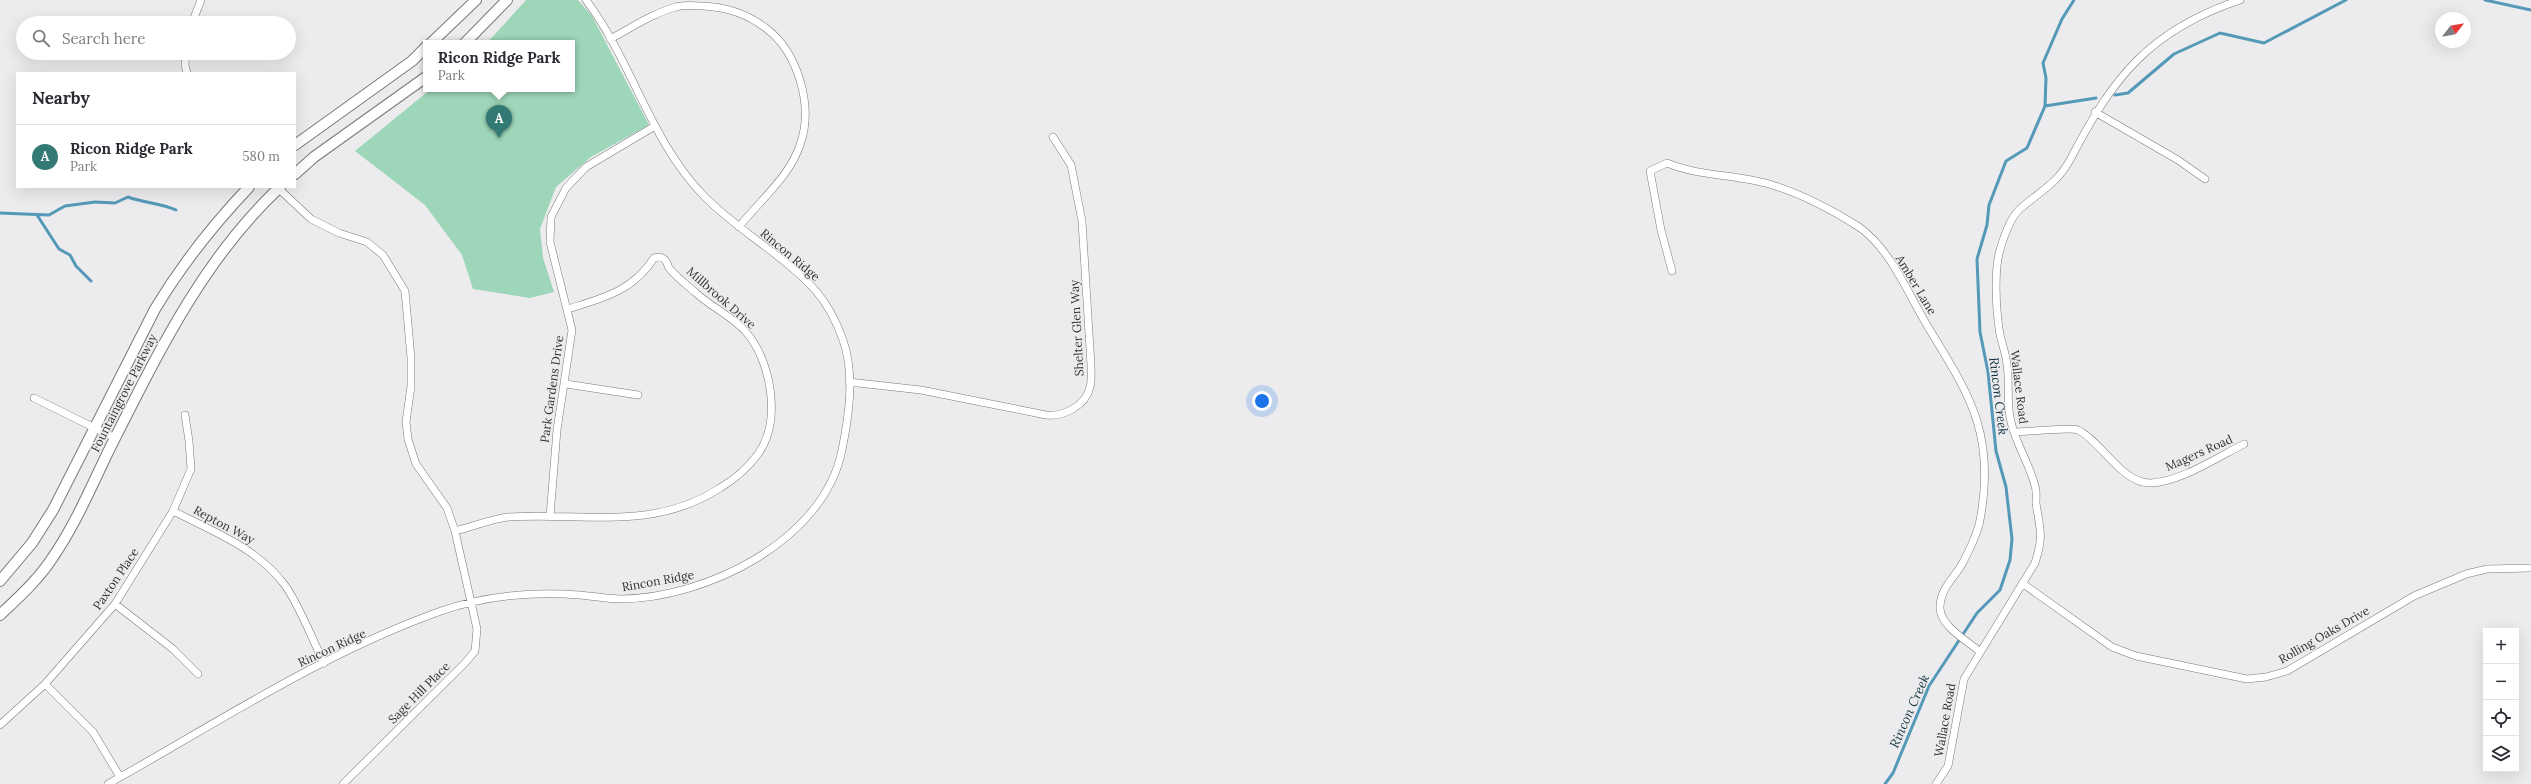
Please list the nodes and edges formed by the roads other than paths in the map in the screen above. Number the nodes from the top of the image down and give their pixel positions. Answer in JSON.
{"nodes":[{"id":1,"x":201,"y":0,"type":"edge"},
{"id":2,"x":476,"y":0,"type":"edge"},
{"id":3,"x":507,"y":0,"type":"edge"},
{"id":4,"x":586,"y":0,"type":"edge"},
{"id":5,"x":2240,"y":0,"type":"edge"},
{"id":6,"x":675,"y":3,"type":"edge"},
{"id":7,"x":195,"y":16,"type":"edge"},
{"id":8,"x":610,"y":39,"type":"junction"},
{"id":9,"x":434,"y":40,"type":"edge"},
{"id":10,"x":468,"y":40,"type":"edge"},
{"id":11,"x":423,"y":50,"type":"edge"},
{"id":12,"x":185,"y":60,"type":"edge"},
{"id":13,"x":187,"y":72,"type":"edge"},
{"id":14,"x":423,"y":79,"type":"edge"},
{"id":15,"x":2095,"y":112,"type":"junction"},
{"id":16,"x":656,"y":126,"type":"junction"},
{"id":17,"x":1053,"y":137,"type":"dead end"},
{"id":18,"x":296,"y":144,"type":"edge"},
{"id":19,"x":296,"y":173,"type":"edge"},
{"id":20,"x":2205,"y":179,"type":"dead end"},
{"id":21,"x":248,"y":188,"type":"edge"},
{"id":22,"x":277,"y":188,"type":"edge"},
{"id":23,"x":279,"y":188,"type":"edge"},
{"id":24,"x":739,"y":227,"type":"junction"},
{"id":25,"x":1672,"y":271,"type":"dead end"},
{"id":26,"x":568,"y":309,"type":"junction"},
{"id":27,"x":849,"y":382,"type":"junction"},
{"id":28,"x":566,"y":384,"type":"junction"},
{"id":29,"x":638,"y":395,"type":"dead end"},
{"id":30,"x":34,"y":398,"type":"dead end"},
{"id":31,"x":185,"y":415,"type":"dead end"},
{"id":32,"x":94,"y":426,"type":"junction"},
{"id":33,"x":2014,"y":432,"type":"junction"},
{"id":34,"x":115,"y":438,"type":"junction"},
{"id":35,"x":2244,"y":444,"type":"dead end"},
{"id":36,"x":173,"y":511,"type":"junction"},
{"id":37,"x":550,"y":516,"type":"junction"},
{"id":38,"x":455,"y":531,"type":"junction"},
{"id":39,"x":2531,"y":568,"type":"edge"},
{"id":40,"x":0,"y":581,"type":"edge"},
{"id":41,"x":2022,"y":583,"type":"junction"},
{"id":42,"x":472,"y":603,"type":"junction"},
{"id":43,"x":115,"y":604,"type":"junction"},
{"id":44,"x":0,"y":615,"type":"edge"},
{"id":45,"x":1979,"y":651,"type":"junction"},
{"id":46,"x":324,"y":663,"type":"junction"},
{"id":47,"x":198,"y":674,"type":"dead end"},
{"id":48,"x":45,"y":684,"type":"junction"},
{"id":49,"x":0,"y":725,"type":"edge"},
{"id":50,"x":120,"y":777,"type":"junction"},
{"id":51,"x":108,"y":784,"type":"edge"},
{"id":52,"x":342,"y":784,"type":"edge"},
{"id":53,"x":1936,"y":784,"type":"edge"}],
"edges":[{"from":1,"to":7,"type":"street"},
{"from":2,"to":9,"type":"main road"},
{"from":3,"to":10,"type":"main road"},
{"from":4,"to":8,"type":"street","name":"Rincon Ridge"},
{"from":5,"to":15,"type":"street","name":"Wallace Road"},
{"from":6,"to":8,"type":"street"},
{"from":6,"to":24,"type":"street"},
{"from":8,"to":16,"type":"street","name":"Rincon Ridge"},
{"from":11,"to":18,"type":"main road"},
{"from":12,"to":13,"type":"street"},
{"from":14,"to":19,"type":"main road"},
{"from":15,"to":20,"type":"street"},
{"from":15,"to":33,"type":"street","name":"Wallace Road"},
{"from":16,"to":24,"type":"street","name":"Rincon Ridge"},
{"from":16,"to":26,"type":"street","name":"Park Gardens Drive"},
{"from":17,"to":27,"type":"street","name":"Shelter Glen Way"},
{"from":21,"to":32,"type":"main road","name":"Fountaingrove Parkway"},
{"from":22,"to":34,"type":"main road","name":"Fountaingrove Parkway"},
{"from":23,"to":38,"type":"street","name":"Sage Hill Place"},
{"from":24,"to":27,"type":"street","name":"Rincon Ridge"},
{"from":25,"to":45,"type":"street","name":"Amber Lane"},
{"from":26,"to":28,"type":"street","name":"Park Gardens Drive"},
{"from":26,"to":37,"type":"street","name":"Millbrook Drive"},
{"from":27,"to":42,"type":"street","name":"Rincon Ridge"},
{"from":28,"to":29,"type":"street"},
{"from":28,"to":37,"type":"street","name":"Park Gardens Drive"},
{"from":30,"to":32,"type":"street"},
{"from":31,"to":36,"type":"street","name":"Paxton Place"},
{"from":32,"to":34,"type":"street"},
{"from":32,"to":40,"type":"main road","name":"Fountaingrove Parkway"},
{"from":33,"to":35,"type":"street","name":"Magers Road"},
{"from":33,"to":41,"type":"street","name":"Wallace Road"},
{"from":34,"to":44,"type":"main road","name":"Fountaingrove Parkway"},
{"from":36,"to":43,"type":"street","name":"Paxton Place"},
{"from":36,"to":46,"type":"street","name":"Repton Way"},
{"from":37,"to":38,"type":"street","name":"Millbrook Drive"},
{"from":38,"to":42,"type":"street","name":"Sage Hill Place"},
{"from":39,"to":41,"type":"street","name":"Rolling Oaks Drive"},
{"from":41,"to":45,"type":"street","name":"Wallace Road"},
{"from":42,"to":46,"type":"street","name":"Rincon Ridge"},
{"from":42,"to":52,"type":"street","name":"Sage Hill Place"},
{"from":43,"to":47,"type":"street"},
{"from":43,"to":48,"type":"street","name":"Paxton Place"},
{"from":45,"to":53,"type":"street","name":"Wallace Road"},
{"from":46,"to":50,"type":"street","name":"Rincon Ridge"},
{"from":48,"to":49,"type":"street","name":"Paxton Place"},
{"from":48,"to":50,"type":"street"},
{"from":50,"to":51,"type":"street","name":"Rincon Ridge"}]}
